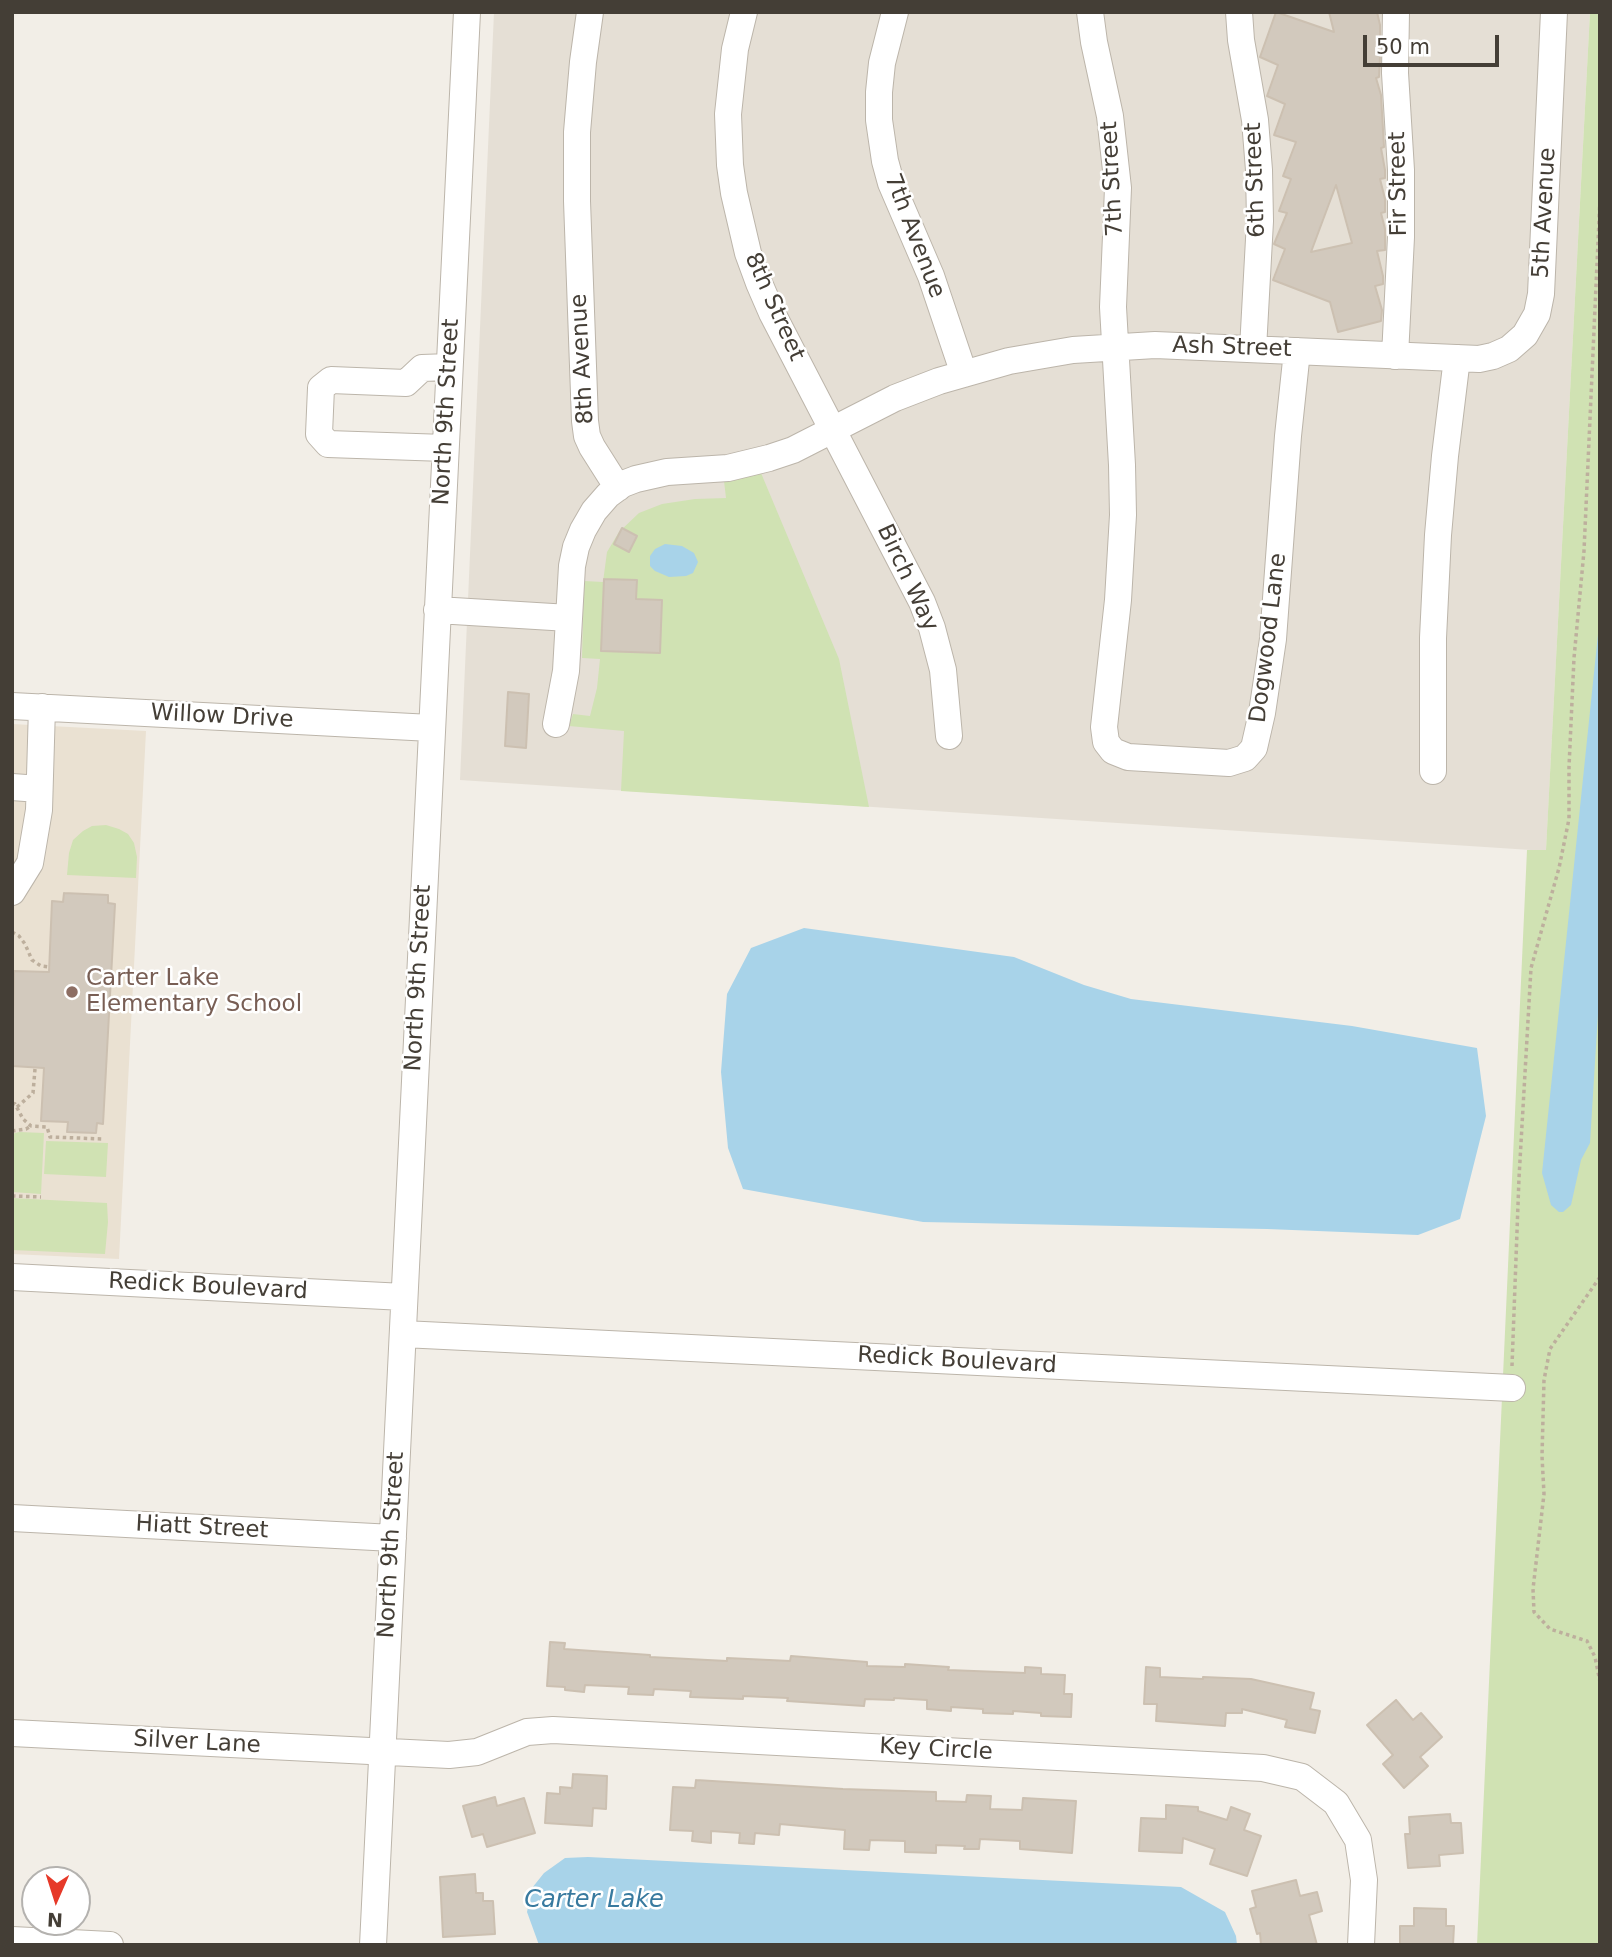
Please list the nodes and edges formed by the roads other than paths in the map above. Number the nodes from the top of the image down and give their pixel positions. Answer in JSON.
{"nodes":[{"id":1,"x":467,"y":12,"type":"edge"},
{"id":2,"x":590,"y":12,"type":"edge"},
{"id":3,"x":744,"y":12,"type":"edge"},
{"id":4,"x":895,"y":12,"type":"edge"},
{"id":5,"x":1090,"y":12,"type":"edge"},
{"id":6,"x":1239,"y":12,"type":"edge"},
{"id":7,"x":1396,"y":12,"type":"edge"},
{"id":8,"x":1554,"y":12,"type":"edge"},
{"id":9,"x":1115,"y":348,"type":"junction"},
{"id":10,"x":1253,"y":349,"type":"junction"},
{"id":11,"x":1297,"y":351,"type":"junction"},
{"id":12,"x":1395,"y":356,"type":"junction"},
{"id":13,"x":1457,"y":358,"type":"junction"},
{"id":14,"x":449,"y":367,"type":"junction"},
{"id":15,"x":964,"y":374,"type":"junction"},
{"id":16,"x":833,"y":429,"type":"junction"},
{"id":17,"x":445,"y":448,"type":"junction"},
{"id":18,"x":618,"y":488,"type":"junction"},
{"id":19,"x":437,"y":610,"type":"junction"},
{"id":20,"x":569,"y":618,"type":"junction"},
{"id":21,"x":12,"y":705,"type":"edge"},
{"id":22,"x":42,"y":707,"type":"junction"},
{"id":23,"x":556,"y":724,"type":"dead end"},
{"id":24,"x":431,"y":728,"type":"junction"},
{"id":25,"x":949,"y":736,"type":"dead end"},
{"id":26,"x":1433,"y":771,"type":"dead end"},
{"id":27,"x":12,"y":787,"type":"edge"},
{"id":28,"x":39,"y":789,"type":"junction"},
{"id":29,"x":23,"y":838,"type":"edge"},
{"id":30,"x":12,"y":892,"type":"edge"},
{"id":31,"x":12,"y":1277,"type":"edge"},
{"id":32,"x":404,"y":1297,"type":"junction"},
{"id":33,"x":403,"y":1334,"type":"junction"},
{"id":34,"x":1512,"y":1388,"type":"road end"},
{"id":35,"x":12,"y":1518,"type":"edge"},
{"id":36,"x":393,"y":1538,"type":"junction"},
{"id":37,"x":12,"y":1733,"type":"edge"},
{"id":38,"x":383,"y":1752,"type":"junction"},
{"id":39,"x":12,"y":1940,"type":"edge"},
{"id":40,"x":110,"y":1945,"type":"edge"},
{"id":41,"x":373,"y":1945,"type":"edge"},
{"id":42,"x":1361,"y":1945,"type":"edge"}],
"edges":[{"from":1,"to":14,"type":"street","name":"North 9th Street"},
{"from":2,"to":18,"type":"street","name":"8th Avenue"},
{"from":3,"to":16,"type":"street","name":"8th Street"},
{"from":4,"to":15,"type":"street","name":"7th Avenue"},
{"from":5,"to":9,"type":"street","name":"7th Street"},
{"from":6,"to":10,"type":"street","name":"6th Street"},
{"from":7,"to":12,"type":"street","name":"Fir Street"},
{"from":8,"to":13,"type":"street","name":"5th Avenue"},
{"from":9,"to":10,"type":"street","name":"Ash Street"},
{"from":9,"to":11,"type":"street","name":"Dogwood Lane"},
{"from":9,"to":15,"type":"street","name":"Ash Street"},
{"from":10,"to":11,"type":"street","name":"Ash Street"},
{"from":11,"to":12,"type":"street","name":"Ash Street"},
{"from":12,"to":13,"type":"street","name":"Ash Street"},
{"from":13,"to":26,"type":"street"},
{"from":14,"to":17,"type":"street","name":"North 9th Street"},
{"from":14,"to":17,"type":"street"},
{"from":15,"to":16,"type":"street","name":"Ash Street"},
{"from":16,"to":18,"type":"street","name":"Ash Street"},
{"from":16,"to":25,"type":"street","name":"Birch Way"},
{"from":17,"to":19,"type":"street","name":"North 9th Street"},
{"from":18,"to":20,"type":"street"},
{"from":19,"to":20,"type":"street"},
{"from":19,"to":24,"type":"street","name":"North 9th Street"},
{"from":20,"to":23,"type":"street"},
{"from":21,"to":22,"type":"street","name":"Willow Drive"},
{"from":22,"to":24,"type":"street","name":"Willow Drive"},
{"from":22,"to":28,"type":"street"},
{"from":24,"to":32,"type":"street","name":"North 9th Street"},
{"from":27,"to":28,"type":"street"},
{"from":28,"to":29,"type":"street"},
{"from":29,"to":30,"type":"street"},
{"from":31,"to":32,"type":"street","name":"Redick Boulevard"},
{"from":32,"to":33,"type":"street","name":"North 9th Street"},
{"from":33,"to":34,"type":"street","name":"Redick Boulevard"},
{"from":33,"to":36,"type":"street","name":"North 9th Street"},
{"from":35,"to":36,"type":"street","name":"Hiatt Street"},
{"from":36,"to":38,"type":"street","name":"North 9th Street"},
{"from":37,"to":38,"type":"street","name":"Silver Lane"},
{"from":38,"to":41,"type":"street","name":"North 9th Street"},
{"from":38,"to":42,"type":"street","name":"Key Circle"},
{"from":39,"to":40,"type":"street"}]}
